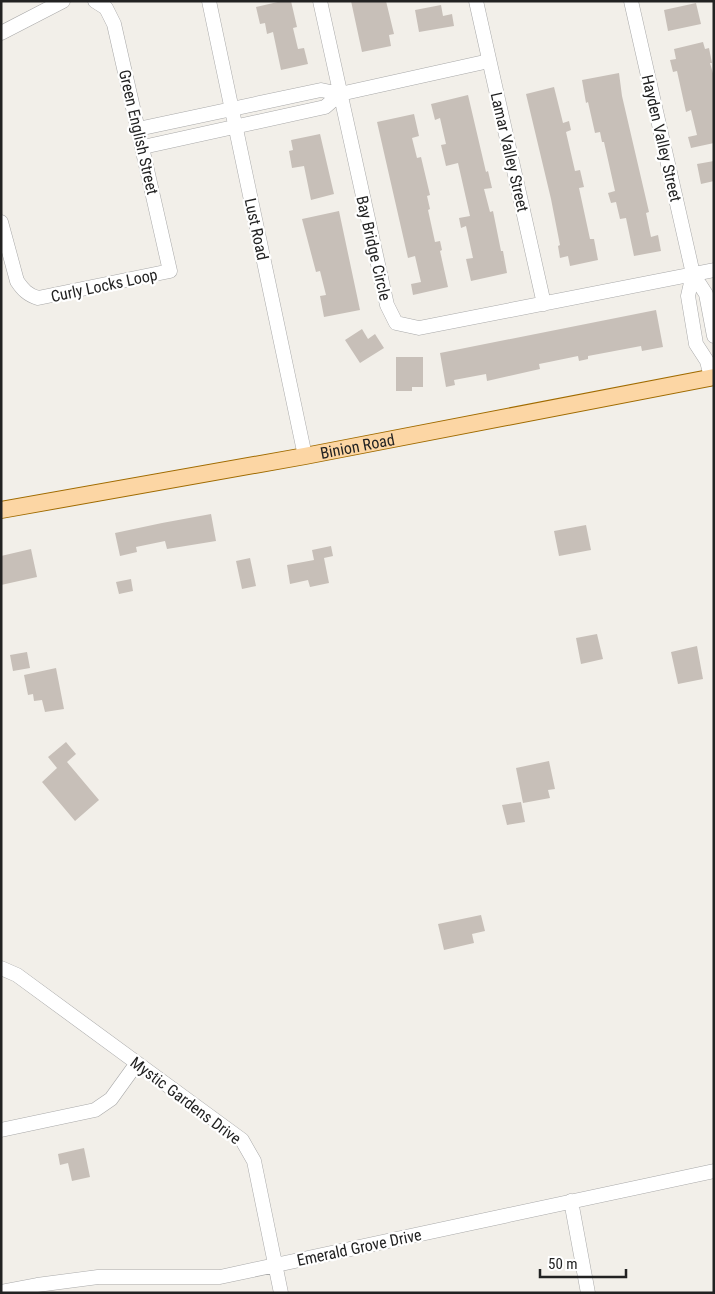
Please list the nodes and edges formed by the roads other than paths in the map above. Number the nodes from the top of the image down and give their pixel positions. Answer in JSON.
{"nodes":[{"id":1,"x":62,"y":1,"type":"edge"},
{"id":2,"x":96,"y":1,"type":"edge"},
{"id":3,"x":209,"y":1,"type":"edge"},
{"id":4,"x":320,"y":1,"type":"edge"},
{"id":5,"x":476,"y":1,"type":"edge"},
{"id":6,"x":631,"y":1,"type":"edge"},
{"id":7,"x":1,"y":32,"type":"edge"},
{"id":8,"x":489,"y":61,"type":"junction"},
{"id":9,"x":340,"y":94,"type":"junction"},
{"id":10,"x":231,"y":109,"type":"junction"},
{"id":11,"x":235,"y":126,"type":"junction"},
{"id":12,"x":138,"y":129,"type":"junction"},
{"id":13,"x":143,"y":147,"type":"junction"},
{"id":14,"x":1,"y":222,"type":"edge"},
{"id":15,"x":714,"y":270,"type":"edge"},
{"id":16,"x":170,"y":271,"type":"joint"},
{"id":17,"x":693,"y":274,"type":"junction"},
{"id":18,"x":544,"y":304,"type":"junction"},
{"id":19,"x":714,"y":336,"type":"edge"},
{"id":20,"x":714,"y":343,"type":"edge"},
{"id":21,"x":707,"y":361,"type":"junction"},
{"id":22,"x":712,"y":377,"type":"edge"},
{"id":23,"x":305,"y":456,"type":"junction"},
{"id":24,"x":1,"y":510,"type":"edge"},
{"id":25,"x":1,"y":968,"type":"edge"},
{"id":26,"x":137,"y":1063,"type":"junction"},
{"id":27,"x":1,"y":1130,"type":"edge"},
{"id":28,"x":714,"y":1171,"type":"edge"},
{"id":29,"x":571,"y":1202,"type":"junction"},
{"id":30,"x":276,"y":1265,"type":"junction"},
{"id":31,"x":1,"y":1292,"type":"edge"},
{"id":32,"x":281,"y":1293,"type":"edge"},
{"id":33,"x":588,"y":1293,"type":"edge"}],
"edges":[{"from":1,"to":7,"type":"street"},
{"from":2,"to":12,"type":"street","name":"Green English Street"},
{"from":3,"to":10,"type":"street","name":"Lust Road"},
{"from":4,"to":9,"type":"street","name":"Bay Bridge Circle"},
{"from":5,"to":8,"type":"street","name":"Lamar Valley Street"},
{"from":6,"to":17,"type":"street","name":"Hayden Valley Street"},
{"from":8,"to":9,"type":"street"},
{"from":8,"to":18,"type":"street","name":"Lamar Valley Street"},
{"from":9,"to":10,"type":"street"},
{"from":9,"to":11,"type":"street"},
{"from":9,"to":18,"type":"street","name":"Bay Bridge Circle"},
{"from":10,"to":11,"type":"street","name":"Lust Road"},
{"from":10,"to":12,"type":"street"},
{"from":11,"to":13,"type":"street"},
{"from":11,"to":23,"type":"street","name":"Lust Road"},
{"from":12,"to":13,"type":"street","name":"Green English Street"},
{"from":13,"to":16,"type":"street","name":"Green English Street"},
{"from":14,"to":16,"type":"street","name":"Curly Locks Loop"},
{"from":15,"to":17,"type":"street","name":"Bay Bridge Circle"},
{"from":17,"to":18,"type":"street","name":"Bay Bridge Circle"},
{"from":17,"to":19,"type":"street","name":"Hayden Valley Street"},
{"from":17,"to":21,"type":"street","name":"Hayden Valley Street"},
{"from":20,"to":21,"type":"street"},
{"from":21,"to":22,"type":"street","name":"Hayden Valley Street"},
{"from":22,"to":23,"type":"main road","name":"Binion Road"},
{"from":23,"to":24,"type":"main road","name":"Binion Road"},
{"from":25,"to":26,"type":"street","name":"Mystic Gardens Drive"},
{"from":26,"to":27,"type":"street"},
{"from":26,"to":30,"type":"street","name":"Mystic Gardens Drive"},
{"from":28,"to":29,"type":"street","name":"Emerald Grove Drive"},
{"from":29,"to":30,"type":"street","name":"Emerald Grove Drive"},
{"from":29,"to":33,"type":"street"},
{"from":30,"to":31,"type":"street","name":"Emerald Grove Drive"},
{"from":30,"to":32,"type":"street","name":"Mystic Gardens Drive"}]}
